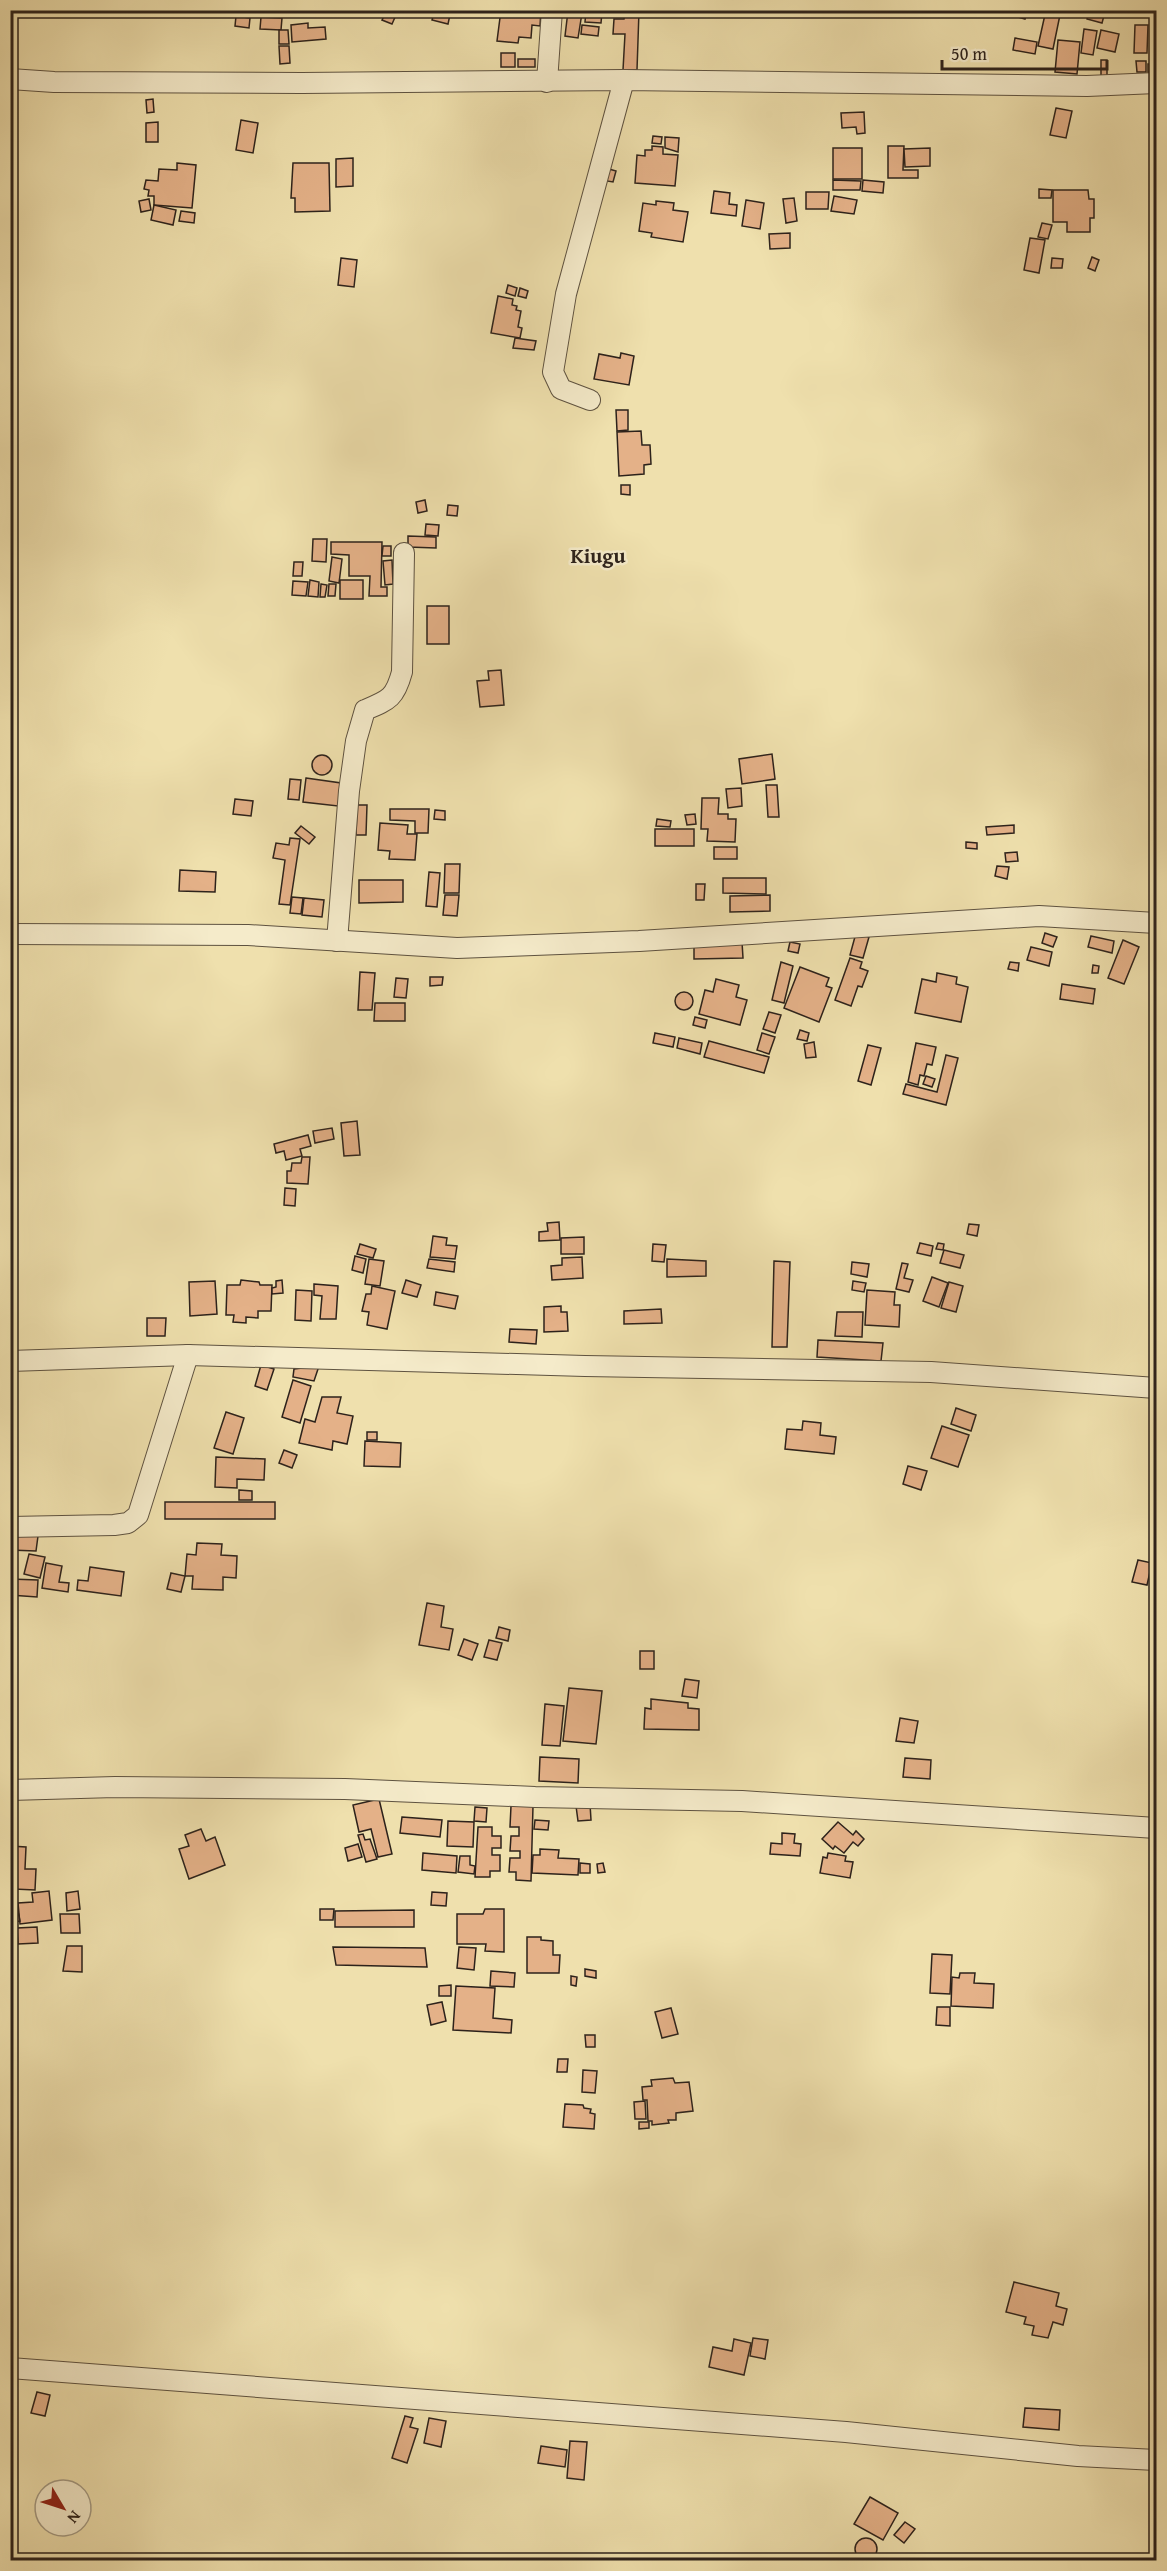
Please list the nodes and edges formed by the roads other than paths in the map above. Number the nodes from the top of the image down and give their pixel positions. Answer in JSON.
{"nodes":[{"id":1,"x":552,"y":10,"type":"edge"},
{"id":2,"x":10,"y":79,"type":"edge"},
{"id":3,"x":624,"y":80,"type":"junction"},
{"id":4,"x":547,"y":82,"type":"junction"},
{"id":5,"x":1156,"y":83,"type":"edge"},
{"id":6,"x":590,"y":400,"type":"dead end"},
{"id":7,"x":404,"y":553,"type":"dead end"},
{"id":8,"x":1156,"y":922,"type":"edge"},
{"id":9,"x":10,"y":934,"type":"edge"},
{"id":10,"x":337,"y":940,"type":"junction"},
{"id":11,"x":188,"y":1355,"type":"junction"},
{"id":12,"x":10,"y":1361,"type":"edge"},
{"id":13,"x":1156,"y":1388,"type":"edge"},
{"id":14,"x":10,"y":1527,"type":"edge"},
{"id":15,"x":10,"y":1790,"type":"edge"},
{"id":16,"x":1156,"y":1828,"type":"edge"},
{"id":17,"x":10,"y":2368,"type":"edge"},
{"id":18,"x":1156,"y":2460,"type":"edge"}],
"edges":[{"from":1,"to":4,"type":"street"},
{"from":2,"to":4,"type":"street"},
{"from":3,"to":4,"type":"street"},
{"from":3,"to":5,"type":"street"},
{"from":3,"to":6,"type":"street"},
{"from":7,"to":10,"type":"street"},
{"from":8,"to":10,"type":"street"},
{"from":9,"to":10,"type":"street"},
{"from":11,"to":12,"type":"street"},
{"from":11,"to":13,"type":"street"},
{"from":11,"to":14,"type":"street"},
{"from":15,"to":16,"type":"street"},
{"from":17,"to":18,"type":"street"}]}
